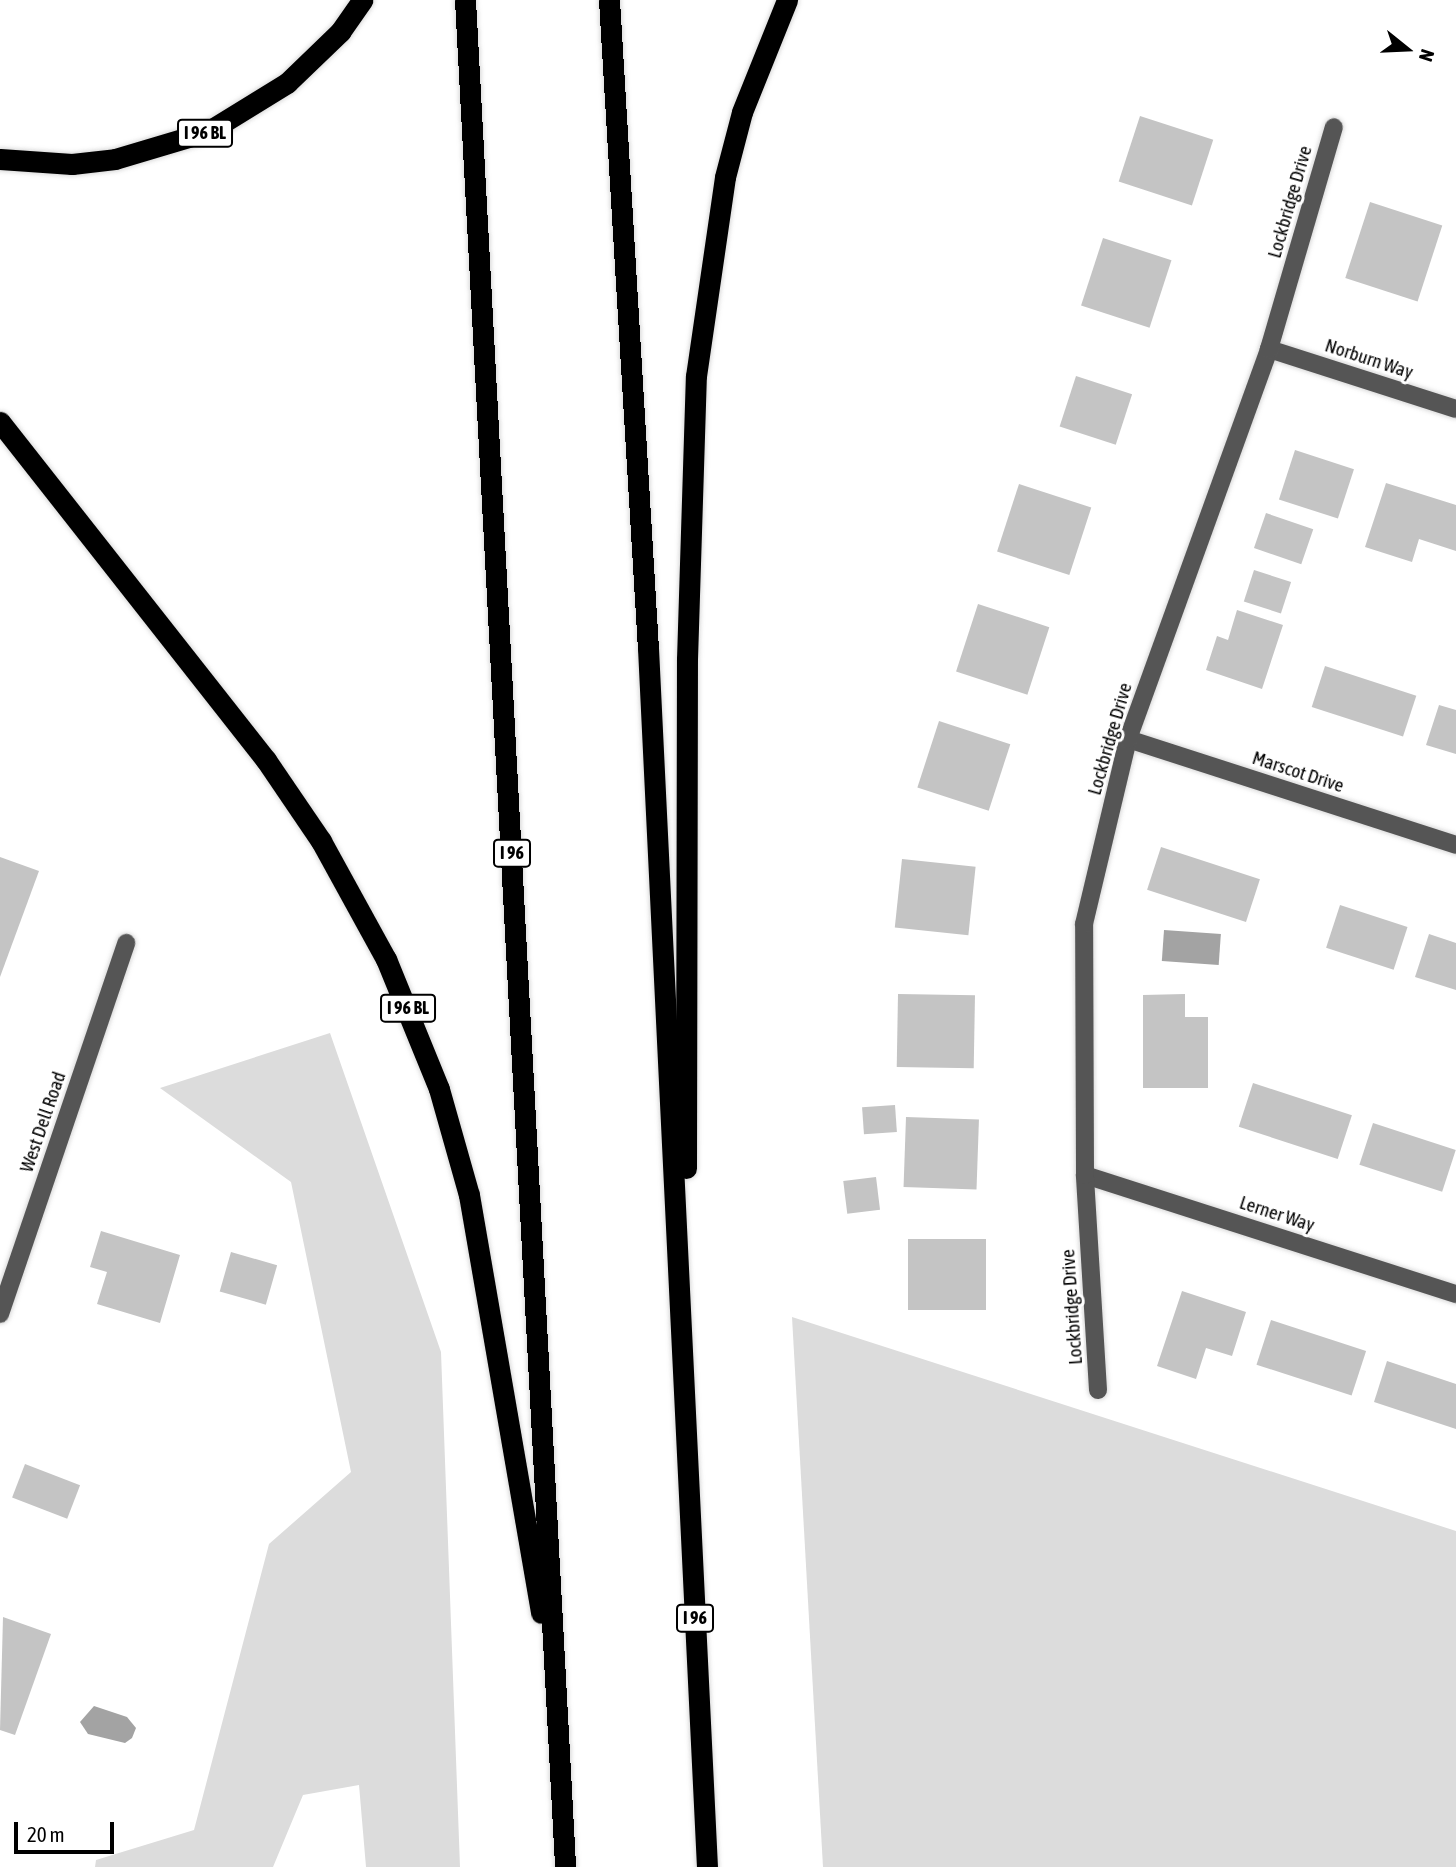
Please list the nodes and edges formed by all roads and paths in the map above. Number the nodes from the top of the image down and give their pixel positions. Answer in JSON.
{"nodes":[{"id":1,"x":362,"y":0,"type":"edge"},
{"id":2,"x":465,"y":0,"type":"edge"},
{"id":3,"x":610,"y":0,"type":"edge"},
{"id":4,"x":787,"y":0,"type":"edge"},
{"id":5,"x":1335,"y":127,"type":"dead end"},
{"id":6,"x":0,"y":159,"type":"edge"},
{"id":7,"x":1269,"y":348,"type":"junction"},
{"id":8,"x":1456,"y":409,"type":"edge"},
{"id":9,"x":0,"y":422,"type":"edge"},
{"id":10,"x":1128,"y":739,"type":"junction"},
{"id":11,"x":1456,"y":845,"type":"edge"},
{"id":12,"x":126,"y":943,"type":"dead end"},
{"id":13,"x":1085,"y":1175,"type":"junction"},
{"id":14,"x":1456,"y":1294,"type":"edge"},
{"id":15,"x":0,"y":1314,"type":"edge"},
{"id":16,"x":682,"y":1369,"type":"junction"},
{"id":17,"x":1098,"y":1390,"type":"dead end"},
{"id":18,"x":557,"y":1706,"type":"junction"},
{"id":19,"x":565,"y":1867,"type":"edge"},
{"id":20,"x":707,"y":1867,"type":"edge"}],
"edges":[{"from":1,"to":6,"type":"highway","number":"I 96 BL"},
{"from":2,"to":18,"type":"highway","number":"I 96"},
{"from":3,"to":16,"type":"highway","number":"I 96"},
{"from":4,"to":16,"type":"highway"},
{"from":5,"to":7,"type":"street","name":"Lockbridge Drive"},
{"from":7,"to":8,"type":"street","name":"Norburn Way"},
{"from":7,"to":10,"type":"street","name":"Lockbridge Drive"},
{"from":9,"to":18,"type":"highway","number":"I 96 BL"},
{"from":10,"to":11,"type":"street","name":"Marscot Drive"},
{"from":10,"to":13,"type":"street","name":"Lockbridge Drive"},
{"from":12,"to":15,"type":"street","name":"West Dell Road"},
{"from":13,"to":14,"type":"street","name":"Lerner Way"},
{"from":13,"to":17,"type":"street","name":"Lockbridge Drive"},
{"from":16,"to":20,"type":"highway","number":"I 96"},
{"from":18,"to":19,"type":"highway","number":"I 96"}]}
